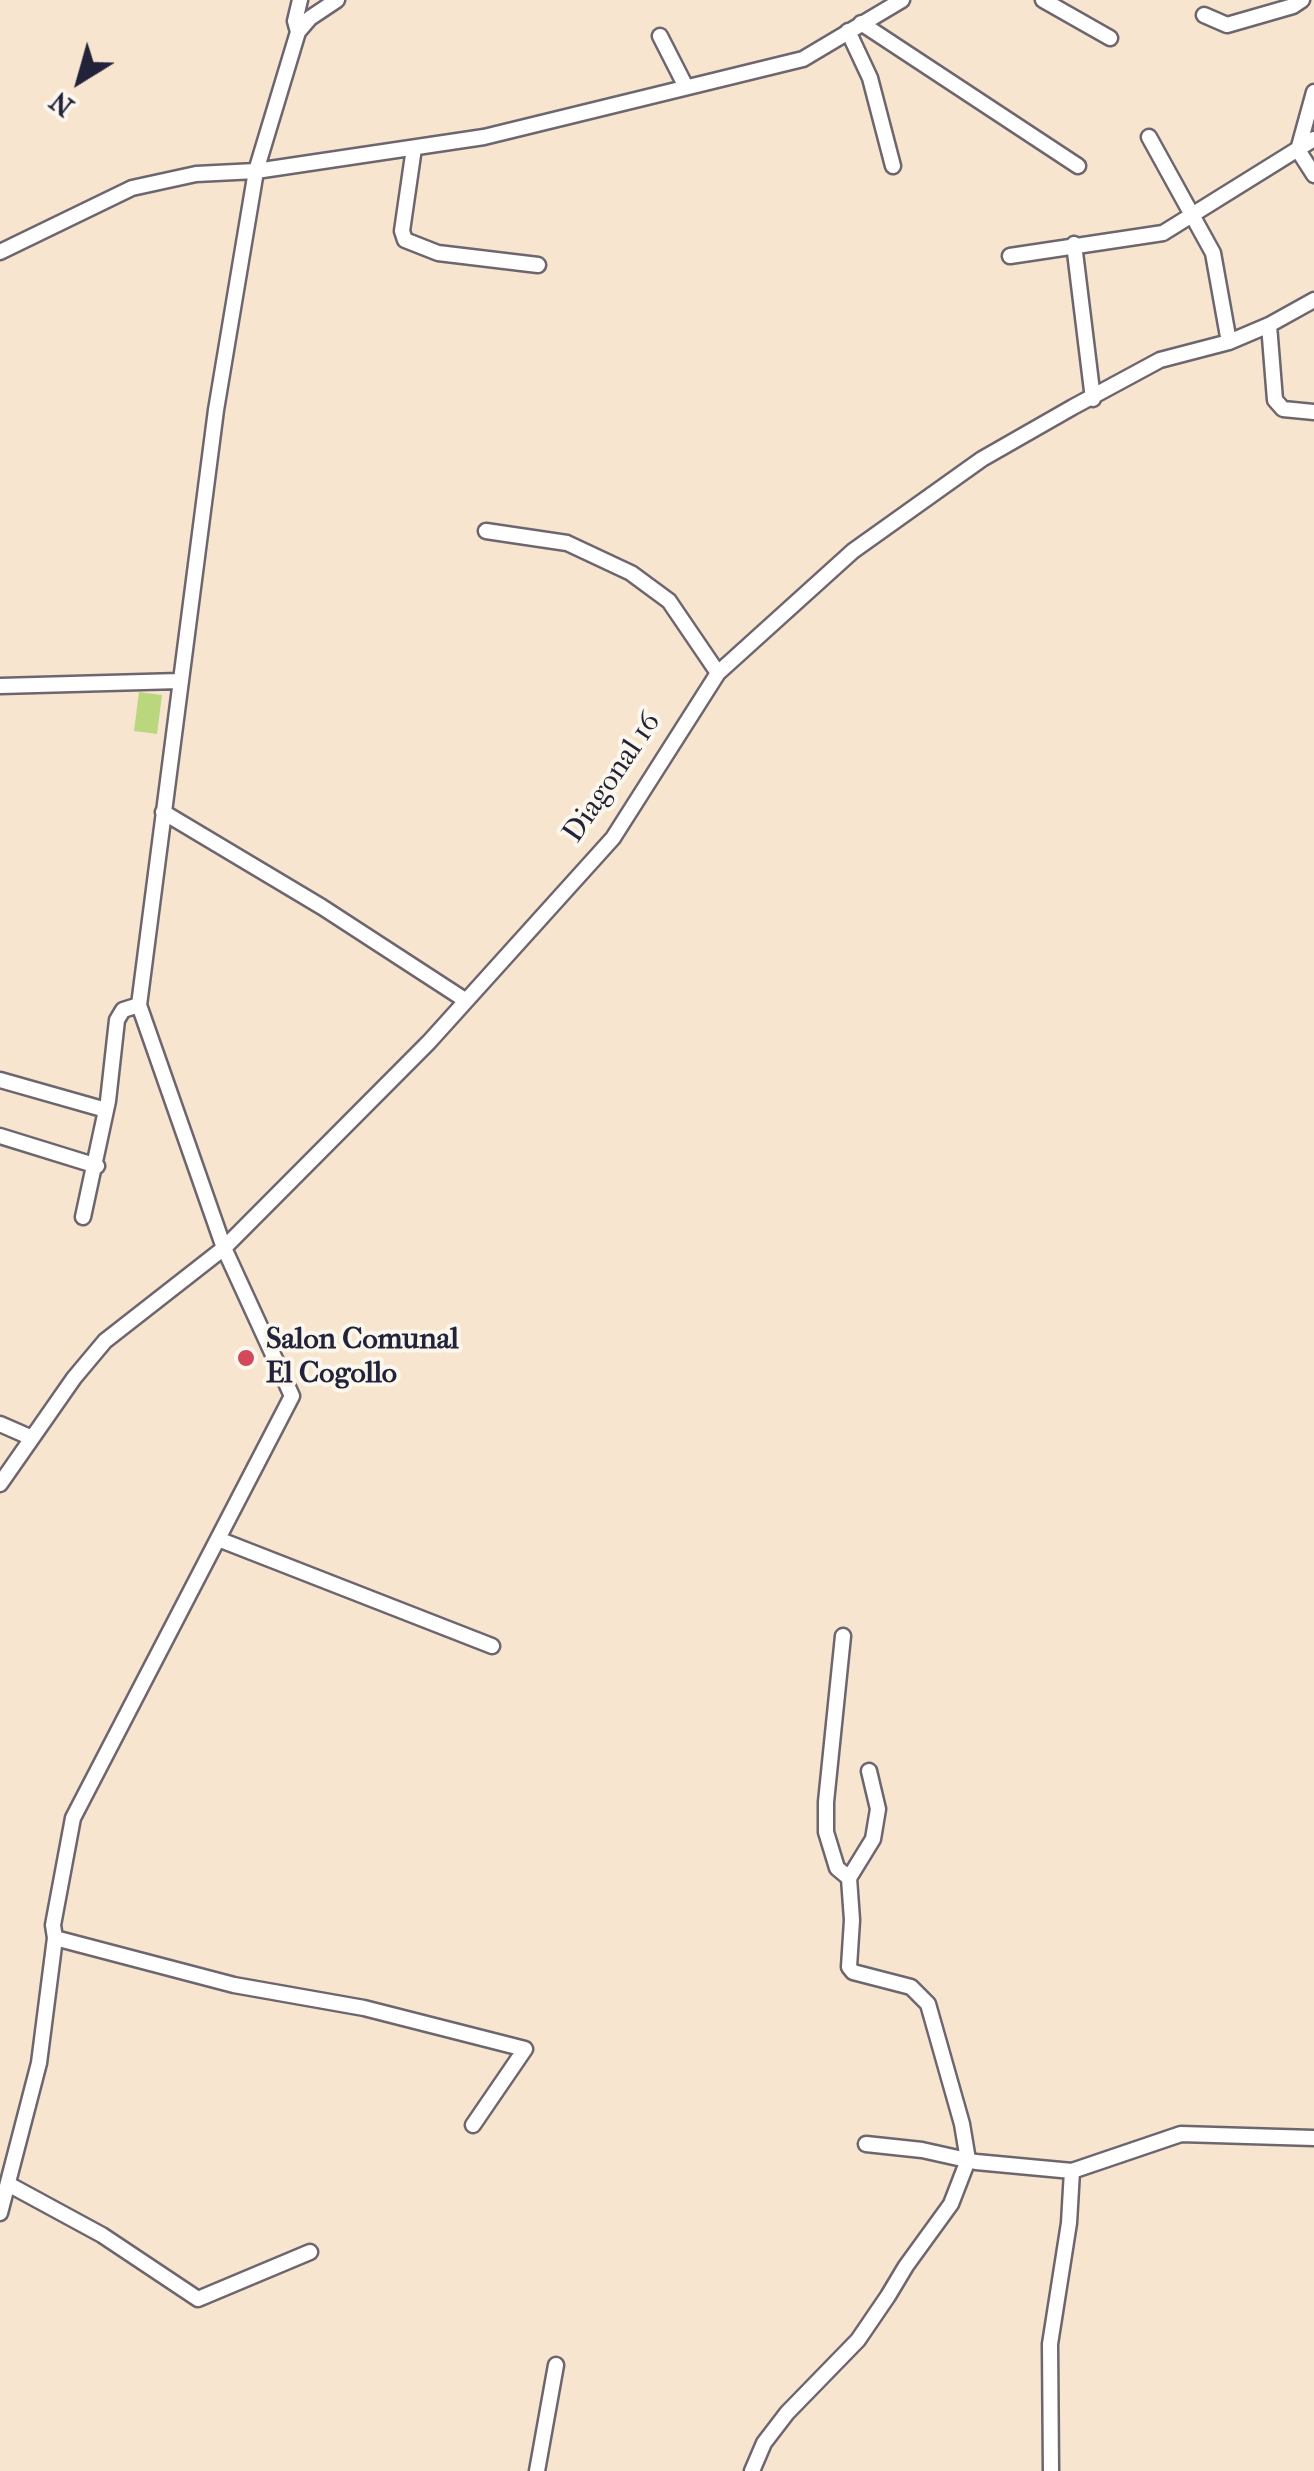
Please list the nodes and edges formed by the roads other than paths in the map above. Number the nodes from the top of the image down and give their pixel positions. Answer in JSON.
{"nodes":[{"id":1,"x":300,"y":0,"type":"edge"},
{"id":2,"x":337,"y":0,"type":"edge"},
{"id":3,"x":902,"y":0,"type":"edge"},
{"id":4,"x":1043,"y":0,"type":"edge"},
{"id":5,"x":1302,"y":0,"type":"edge"},
{"id":6,"x":1204,"y":15,"type":"dead end"},
{"id":7,"x":855,"y":27,"type":"junction"},
{"id":8,"x":298,"y":32,"type":"junction"},
{"id":9,"x":660,"y":36,"type":"dead end"},
{"id":10,"x":1110,"y":38,"type":"dead end"},
{"id":11,"x":686,"y":87,"type":"junction"},
{"id":12,"x":1314,"y":92,"type":"edge"},
{"id":13,"x":1149,"y":137,"type":"dead end"},
{"id":14,"x":1314,"y":139,"type":"edge"},
{"id":15,"x":414,"y":148,"type":"junction"},
{"id":16,"x":1298,"y":150,"type":"junction"},
{"id":17,"x":893,"y":166,"type":"dead end"},
{"id":18,"x":1078,"y":166,"type":"dead end"},
{"id":19,"x":256,"y":171,"type":"junction"},
{"id":20,"x":1314,"y":175,"type":"edge"},
{"id":21,"x":1192,"y":215,"type":"junction"},
{"id":22,"x":1074,"y":244,"type":"junction"},
{"id":23,"x":0,"y":252,"type":"edge"},
{"id":24,"x":1010,"y":256,"type":"dead end"},
{"id":25,"x":538,"y":265,"type":"dead end"},
{"id":26,"x":1314,"y":300,"type":"edge"},
{"id":27,"x":1269,"y":325,"type":"junction"},
{"id":28,"x":1230,"y":342,"type":"junction"},
{"id":29,"x":1093,"y":399,"type":"junction"},
{"id":30,"x":1314,"y":412,"type":"edge"},
{"id":31,"x":486,"y":531,"type":"dead end"},
{"id":32,"x":718,"y":673,"type":"junction"},
{"id":33,"x":180,"y":681,"type":"junction"},
{"id":34,"x":0,"y":686,"type":"edge"},
{"id":35,"x":162,"y":812,"type":"junction"},
{"id":36,"x":465,"y":1000,"type":"junction"},
{"id":37,"x":139,"y":1005,"type":"junction"},
{"id":38,"x":0,"y":1080,"type":"edge"},
{"id":39,"x":106,"y":1110,"type":"junction"},
{"id":40,"x":0,"y":1136,"type":"edge"},
{"id":41,"x":96,"y":1166,"type":"junction"},
{"id":42,"x":83,"y":1217,"type":"dead end"},
{"id":43,"x":224,"y":1248,"type":"junction"},
{"id":44,"x":0,"y":1424,"type":"edge"},
{"id":45,"x":32,"y":1438,"type":"junction"},
{"id":46,"x":0,"y":1484,"type":"edge"},
{"id":47,"x":218,"y":1539,"type":"junction"},
{"id":48,"x":843,"y":1636,"type":"dead end"},
{"id":49,"x":492,"y":1646,"type":"dead end"},
{"id":50,"x":869,"y":1772,"type":"dead end"},
{"id":51,"x":849,"y":1878,"type":"junction"},
{"id":52,"x":54,"y":1938,"type":"junction"},
{"id":53,"x":473,"y":2125,"type":"dead end"},
{"id":54,"x":1314,"y":2138,"type":"edge"},
{"id":55,"x":866,"y":2144,"type":"dead end"},
{"id":56,"x":968,"y":2160,"type":"junction"},
{"id":57,"x":1072,"y":2170,"type":"junction"},
{"id":58,"x":8,"y":2184,"type":"junction"},
{"id":59,"x":0,"y":2213,"type":"edge"},
{"id":60,"x":310,"y":2252,"type":"dead end"},
{"id":61,"x":556,"y":2364,"type":"dead end"},
{"id":62,"x":537,"y":2471,"type":"edge"},
{"id":63,"x":752,"y":2471,"type":"edge"},
{"id":64,"x":1052,"y":2471,"type":"edge"}],
"edges":[{"from":1,"to":8,"type":"street"},
{"from":2,"to":8,"type":"street"},
{"from":3,"to":7,"type":"street"},
{"from":4,"to":10,"type":"street"},
{"from":5,"to":6,"type":"street"},
{"from":7,"to":11,"type":"street"},
{"from":7,"to":17,"type":"street"},
{"from":7,"to":18,"type":"street"},
{"from":8,"to":19,"type":"street"},
{"from":9,"to":11,"type":"street"},
{"from":11,"to":15,"type":"street"},
{"from":12,"to":16,"type":"street"},
{"from":13,"to":21,"type":"street"},
{"from":14,"to":16,"type":"street"},
{"from":15,"to":19,"type":"street"},
{"from":15,"to":25,"type":"street"},
{"from":16,"to":20,"type":"street"},
{"from":16,"to":21,"type":"street"},
{"from":19,"to":23,"type":"street"},
{"from":19,"to":33,"type":"street"},
{"from":21,"to":22,"type":"street"},
{"from":21,"to":28,"type":"street"},
{"from":22,"to":24,"type":"street"},
{"from":22,"to":29,"type":"street"},
{"from":26,"to":27,"type":"street","name":"Diagonal 16"},
{"from":27,"to":28,"type":"street","name":"Diagonal 16"},
{"from":27,"to":30,"type":"street"},
{"from":28,"to":29,"type":"street","name":"Diagonal 16"},
{"from":29,"to":32,"type":"street","name":"Diagonal 16"},
{"from":31,"to":32,"type":"street"},
{"from":32,"to":36,"type":"street","name":"Diagonal 16"},
{"from":33,"to":34,"type":"street"},
{"from":33,"to":35,"type":"street"},
{"from":35,"to":36,"type":"street"},
{"from":35,"to":37,"type":"street"},
{"from":36,"to":43,"type":"street","name":"Diagonal 16"},
{"from":37,"to":39,"type":"street"},
{"from":37,"to":43,"type":"street"},
{"from":38,"to":39,"type":"street"},
{"from":39,"to":41,"type":"street"},
{"from":40,"to":41,"type":"street"},
{"from":41,"to":42,"type":"street"},
{"from":43,"to":45,"type":"street","name":"Diagonal 16"},
{"from":43,"to":47,"type":"street"},
{"from":44,"to":45,"type":"street"},
{"from":45,"to":46,"type":"street","name":"Diagonal 16"},
{"from":47,"to":49,"type":"street"},
{"from":47,"to":52,"type":"street"},
{"from":48,"to":51,"type":"street"},
{"from":50,"to":51,"type":"street"},
{"from":51,"to":56,"type":"street"},
{"from":52,"to":53,"type":"street"},
{"from":52,"to":58,"type":"street"},
{"from":54,"to":57,"type":"street"},
{"from":55,"to":56,"type":"street"},
{"from":56,"to":57,"type":"street"},
{"from":56,"to":63,"type":"street"},
{"from":57,"to":64,"type":"street"},
{"from":58,"to":59,"type":"street"},
{"from":58,"to":60,"type":"street"},
{"from":61,"to":62,"type":"street"}]}
